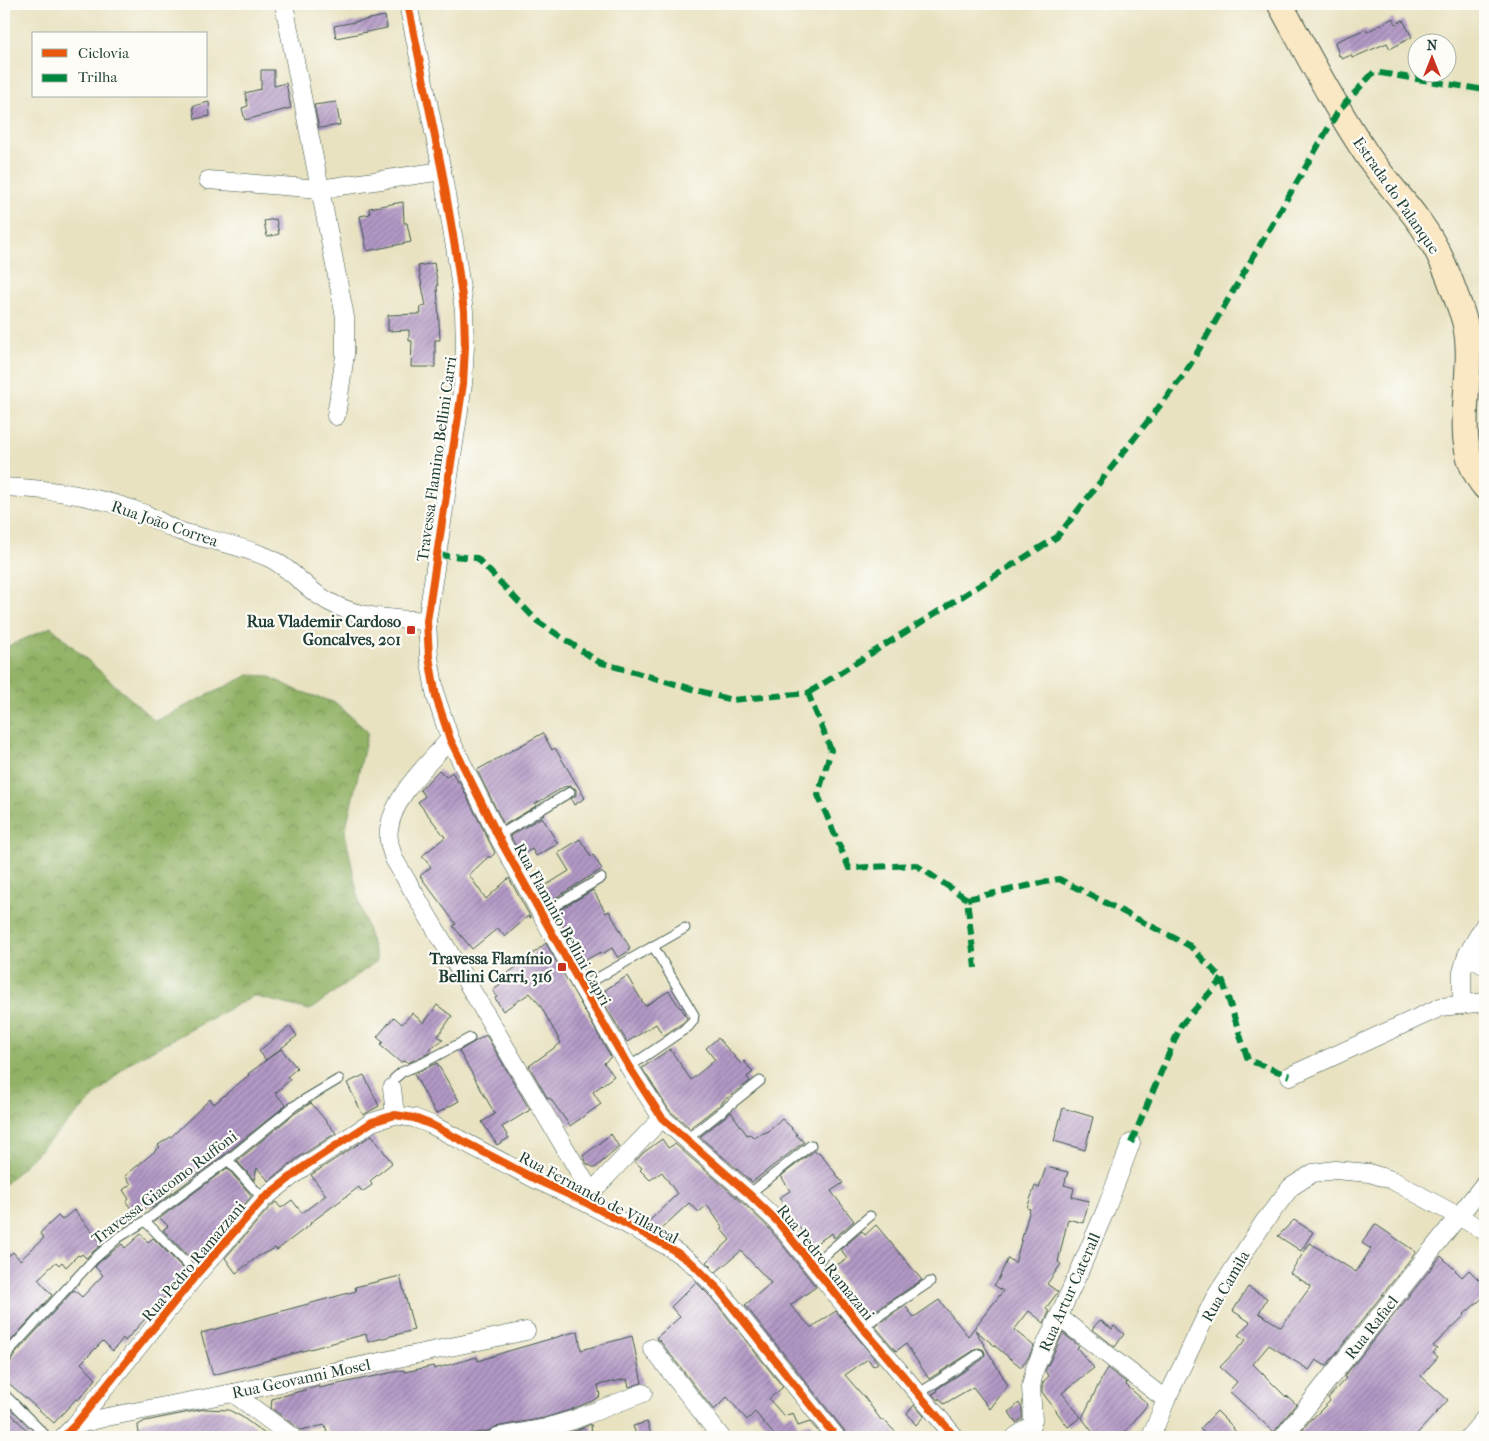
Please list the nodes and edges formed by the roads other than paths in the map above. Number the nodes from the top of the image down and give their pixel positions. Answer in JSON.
{"nodes":[{"id":1,"x":284,"y":4,"type":"edge"},
{"id":2,"x":408,"y":4,"type":"edge"},
{"id":3,"x":1280,"y":4,"type":"edge"},
{"id":4,"x":442,"y":172,"type":"junction"},
{"id":5,"x":208,"y":180,"type":"dead end"},
{"id":6,"x":320,"y":189,"type":"junction"},
{"id":7,"x":336,"y":416,"type":"dead end"},
{"id":8,"x":4,"y":487,"type":"edge"},
{"id":9,"x":1485,"y":487,"type":"edge"},
{"id":10,"x":427,"y":621,"type":"junction"},
{"id":11,"x":450,"y":739,"type":"junction"},
{"id":12,"x":570,"y":792,"type":"dead end"},
{"id":13,"x":498,"y":836,"type":"junction"},
{"id":14,"x":601,"y":878,"type":"dead end"},
{"id":15,"x":541,"y":914,"type":"junction"},
{"id":16,"x":1485,"y":924,"type":"edge"},
{"id":17,"x":685,"y":928,"type":"dead end"},
{"id":18,"x":653,"y":946,"type":"junction"},
{"id":19,"x":1466,"y":955,"type":"junction"},
{"id":20,"x":1485,"y":966,"type":"edge"},
{"id":21,"x":582,"y":987,"type":"junction"},
{"id":22,"x":1485,"y":1002,"type":"edge"},
{"id":23,"x":1462,"y":1005,"type":"junction"},
{"id":24,"x":470,"y":1038,"type":"dead end"},
{"id":25,"x":629,"y":1067,"type":"junction"},
{"id":26,"x":1290,"y":1076,"type":"dead end"},
{"id":27,"x":338,"y":1079,"type":"dead end"},
{"id":28,"x":760,"y":1081,"type":"dead end"},
{"id":29,"x":392,"y":1088,"type":"joint"},
{"id":30,"x":394,"y":1115,"type":"junction"},
{"id":31,"x":662,"y":1118,"type":"junction"},
{"id":32,"x":687,"y":1139,"type":"junction"},
{"id":33,"x":1131,"y":1143,"type":"dead end"},
{"id":34,"x":811,"y":1145,"type":"dead end"},
{"id":35,"x":228,"y":1160,"type":"junction"},
{"id":36,"x":1485,"y":1183,"type":"edge"},
{"id":37,"x":749,"y":1194,"type":"junction"},
{"id":38,"x":587,"y":1196,"type":"junction"},
{"id":39,"x":263,"y":1199,"type":"junction"},
{"id":40,"x":870,"y":1216,"type":"dead end"},
{"id":41,"x":1459,"y":1216,"type":"junction"},
{"id":42,"x":145,"y":1221,"type":"junction"},
{"id":43,"x":1485,"y":1231,"type":"edge"},
{"id":44,"x":812,"y":1266,"type":"junction"},
{"id":45,"x":197,"y":1274,"type":"junction"},
{"id":46,"x":930,"y":1282,"type":"dead end"},
{"id":47,"x":1059,"y":1317,"type":"junction"},
{"id":48,"x":862,"y":1327,"type":"junction"},
{"id":49,"x":526,"y":1331,"type":"dead end"},
{"id":50,"x":652,"y":1348,"type":"dead end"},
{"id":51,"x":979,"y":1354,"type":"dead end"},
{"id":52,"x":4,"y":1360,"type":"edge"},
{"id":53,"x":233,"y":1393,"type":"junction"},
{"id":54,"x":642,"y":1393,"type":"dead end"},
{"id":55,"x":4,"y":1394,"type":"edge"},
{"id":56,"x":918,"y":1394,"type":"junction"},
{"id":57,"x":1166,"y":1400,"type":"junction"},
{"id":58,"x":1485,"y":1418,"type":"edge"},
{"id":59,"x":69,"y":1431,"type":"edge"},
{"id":60,"x":947,"y":1434,"type":"edge"},
{"id":61,"x":47,"y":1437,"type":"edge"},
{"id":62,"x":292,"y":1437,"type":"edge"},
{"id":63,"x":497,"y":1437,"type":"edge"},
{"id":64,"x":722,"y":1437,"type":"edge"},
{"id":65,"x":836,"y":1437,"type":"edge"},
{"id":66,"x":1015,"y":1437,"type":"edge"},
{"id":67,"x":1152,"y":1437,"type":"edge"},
{"id":68,"x":1283,"y":1437,"type":"edge"},
{"id":69,"x":1469,"y":1437,"type":"edge"}],
"edges":[{"from":1,"to":6,"type":"street"},
{"from":2,"to":4,"type":"street","name":"Travessa Flamino Bellini Carri"},
{"from":3,"to":9,"type":"street","name":"Estrada do Palanque"},
{"from":4,"to":6,"type":"street"},
{"from":4,"to":10,"type":"street","name":"Travessa Flamino Bellini Carri"},
{"from":5,"to":6,"type":"street"},
{"from":6,"to":7,"type":"street"},
{"from":8,"to":10,"type":"street","name":"Rua João Correa"},
{"from":10,"to":11,"type":"street","name":"Travessa Flamino Bellini Carri"},
{"from":11,"to":13,"type":"street","name":"Rua Flaminio Bellini Capri"},
{"from":11,"to":38,"type":"street"},
{"from":12,"to":13,"type":"lane"},
{"from":13,"to":15,"type":"street","name":"Rua Flaminio Bellini Capri"},
{"from":14,"to":15,"type":"lane"},
{"from":15,"to":21,"type":"street","name":"Rua Flaminio Bellini Capri"},
{"from":16,"to":19,"type":"street"},
{"from":17,"to":18,"type":"lane"},
{"from":18,"to":21,"type":"lane"},
{"from":18,"to":25,"type":"lane"},
{"from":19,"to":20,"type":"street"},
{"from":19,"to":23,"type":"street"},
{"from":21,"to":25,"type":"street","name":"Rua Flaminio Bellini Capri"},
{"from":22,"to":23,"type":"street"},
{"from":23,"to":26,"type":"street"},
{"from":24,"to":29,"type":"lane"},
{"from":25,"to":31,"type":"street","name":"Rua Flaminio Bellini Capri"},
{"from":27,"to":35,"type":"lane","name":"Travessa Giacomo Ruffoni"},
{"from":28,"to":32,"type":"lane"},
{"from":29,"to":30,"type":"street"},
{"from":30,"to":38,"type":"street","name":"Rua Fernando de Villareal"},
{"from":30,"to":39,"type":"street","name":"Rua Pedro Ramazzani"},
{"from":31,"to":32,"type":"street","name":"Rua Pedro Ramazani"},
{"from":31,"to":38,"type":"street"},
{"from":32,"to":37,"type":"street","name":"Rua Pedro Ramazani"},
{"from":33,"to":47,"type":"street","name":"Rua Artur Caterall"},
{"from":34,"to":37,"type":"lane"},
{"from":35,"to":39,"type":"lane"},
{"from":35,"to":42,"type":"lane","name":"Travessa Giacomo Ruffoni"},
{"from":36,"to":41,"type":"street","name":"Rua Rafael"},
{"from":37,"to":44,"type":"street","name":"Rua Pedro Ramazani"},
{"from":38,"to":65,"type":"street","name":"Rua Fernando de Villareal"},
{"from":39,"to":45,"type":"street","name":"Rua Pedro Ramazzani"},
{"from":40,"to":44,"type":"lane"},
{"from":41,"to":43,"type":"street","name":"Rua Camila"},
{"from":41,"to":57,"type":"street","name":"Rua Camila"},
{"from":41,"to":68,"type":"street","name":"Rua Rafael"},
{"from":42,"to":45,"type":"lane"},
{"from":42,"to":52,"type":"lane","name":"Travessa Giacomo Ruffoni"},
{"from":44,"to":48,"type":"street","name":"Rua Pedro Ramazani"},
{"from":45,"to":59,"type":"street","name":"Rua Pedro Ramazzani"},
{"from":46,"to":48,"type":"lane"},
{"from":47,"to":57,"type":"street"},
{"from":47,"to":66,"type":"street","name":"Rua Artur Caterall"},
{"from":48,"to":56,"type":"street","name":"Rua Pedro Ramazani"},
{"from":49,"to":53,"type":"street","name":"Rua Geovanni Mosel"},
{"from":50,"to":64,"type":"street"},
{"from":51,"to":56,"type":"lane"},
{"from":53,"to":59,"type":"street","name":"Rua Geovanni Mosel"},
{"from":53,"to":62,"type":"street"},
{"from":54,"to":63,"type":"street"},
{"from":55,"to":61,"type":"lane"},
{"from":56,"to":60,"type":"street","name":"Rua Pedro Ramazani"},
{"from":57,"to":67,"type":"street","name":"Rua Camila"},
{"from":58,"to":69,"type":"street"}]}
